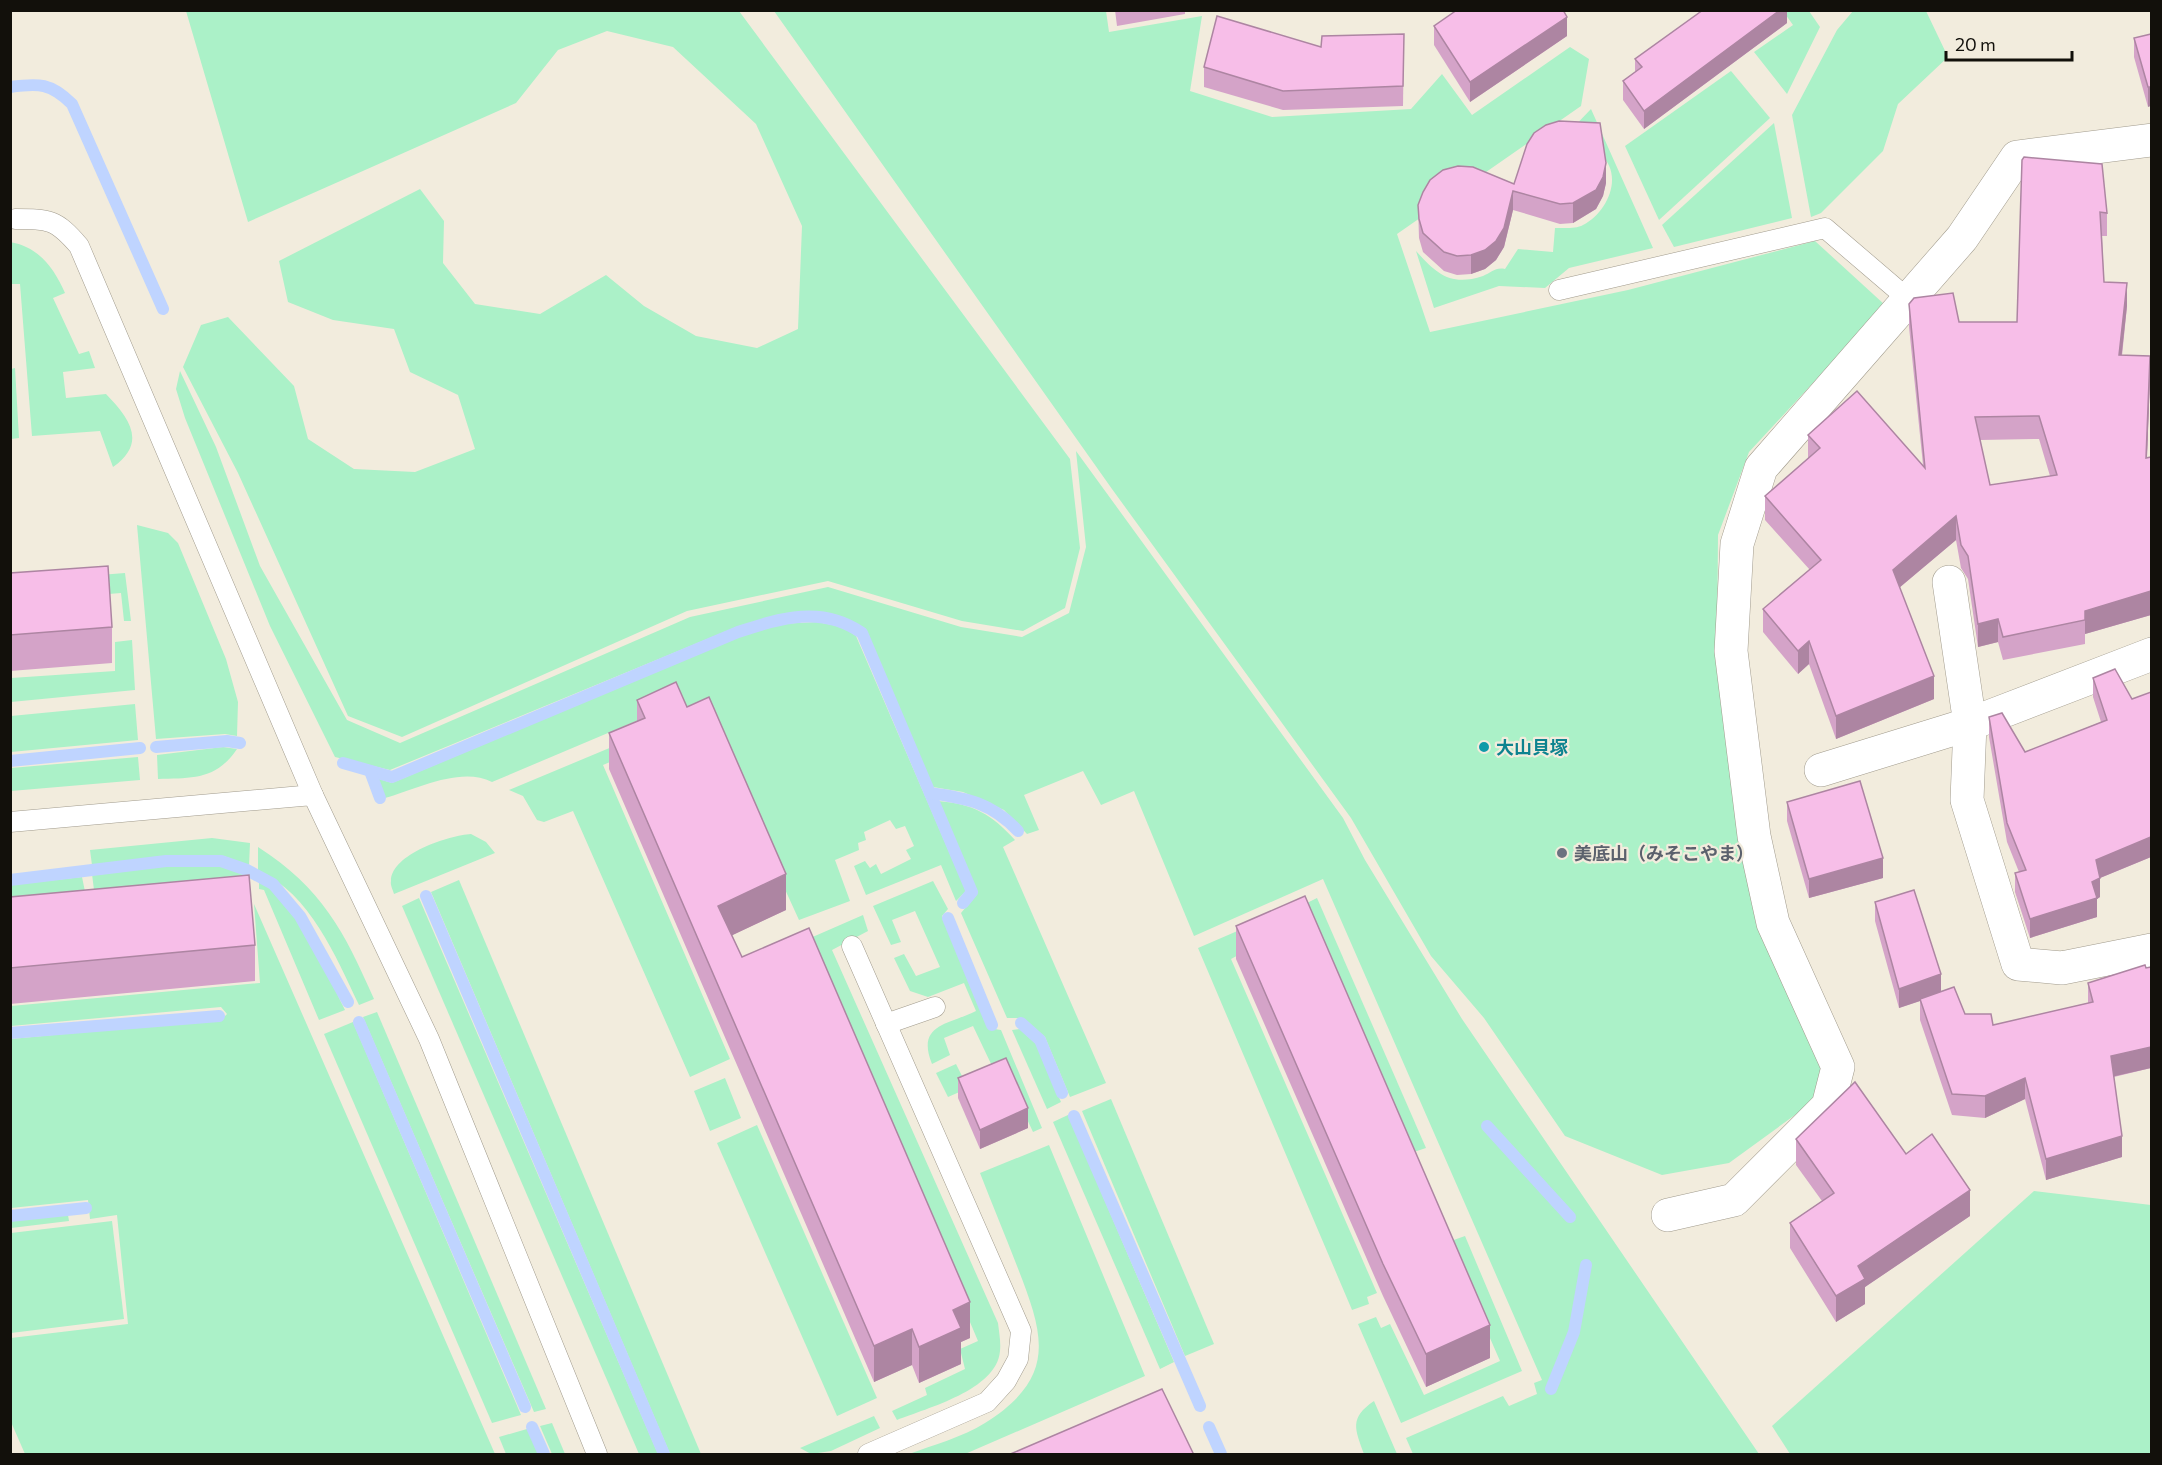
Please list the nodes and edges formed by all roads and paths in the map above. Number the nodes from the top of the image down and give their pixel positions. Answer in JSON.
{"nodes":[{"id":1,"x":2151,"y":141,"type":"edge"},
{"id":2,"x":15,"y":219,"type":"dead end"},
{"id":3,"x":1559,"y":290,"type":"dead end"},
{"id":4,"x":1908,"y":299,"type":"junction"},
{"id":5,"x":1949,"y":582,"type":"dead end"},
{"id":6,"x":2151,"y":654,"type":"edge"},
{"id":7,"x":1970,"y":724,"type":"junction"},
{"id":8,"x":1821,"y":770,"type":"dead end"},
{"id":9,"x":313,"y":795,"type":"junction"},
{"id":10,"x":10,"y":822,"type":"edge"},
{"id":11,"x":852,"y":946,"type":"dead end"},
{"id":12,"x":2151,"y":950,"type":"edge"},
{"id":13,"x":935,"y":1007,"type":"dead end"},
{"id":14,"x":886,"y":1024,"type":"junction"},
{"id":15,"x":1668,"y":1215,"type":"dead end"},
{"id":16,"x":597,"y":1455,"type":"edge"},
{"id":17,"x":868,"y":1455,"type":"edge"}],
"edges":[{"from":1,"to":4,"type":"street"},
{"from":2,"to":9,"type":"lane"},
{"from":3,"to":4,"type":"lane"},
{"from":4,"to":15,"type":"street"},
{"from":5,"to":7,"type":"street"},
{"from":6,"to":7,"type":"street"},
{"from":7,"to":8,"type":"street"},
{"from":7,"to":12,"type":"street"},
{"from":9,"to":10,"type":"lane"},
{"from":9,"to":16,"type":"lane"},
{"from":11,"to":14,"type":"lane"},
{"from":13,"to":14,"type":"lane"},
{"from":14,"to":17,"type":"lane"}]}
